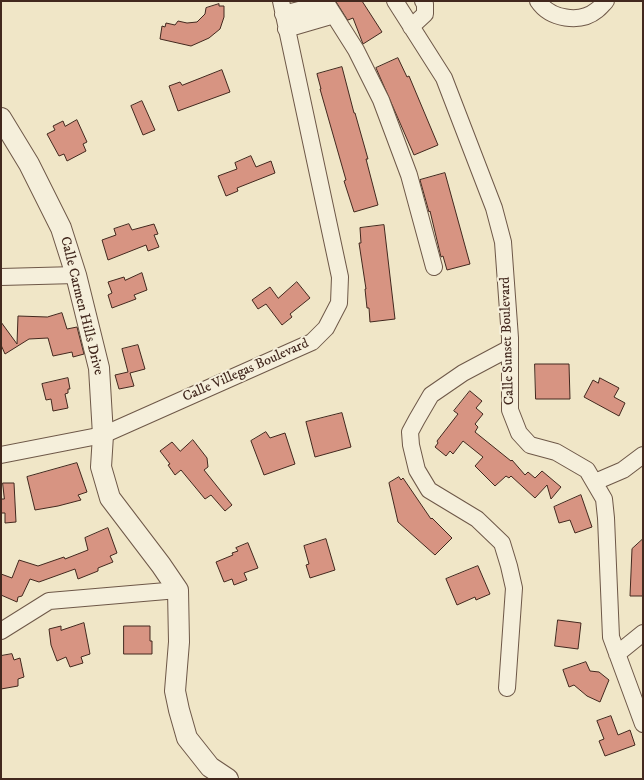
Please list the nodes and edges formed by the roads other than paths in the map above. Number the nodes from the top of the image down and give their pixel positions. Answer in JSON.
{"nodes":[{"id":1,"x":395,"y":1,"type":"edge"},
{"id":2,"x":422,"y":1,"type":"edge"},
{"id":3,"x":538,"y":1,"type":"edge"},
{"id":4,"x":606,"y":1,"type":"edge"},
{"id":5,"x":329,"y":7,"type":"edge"},
{"id":6,"x":283,"y":15,"type":"edge"},
{"id":7,"x":411,"y":27,"type":"junction"},
{"id":8,"x":1,"y":118,"type":"edge"},
{"id":9,"x":434,"y":267,"type":"dead end"},
{"id":10,"x":76,"y":275,"type":"junction"},
{"id":11,"x":1,"y":277,"type":"edge"},
{"id":12,"x":510,"y":348,"type":"junction"},
{"id":13,"x":103,"y":435,"type":"junction"},
{"id":14,"x":643,"y":455,"type":"edge"},
{"id":15,"x":1,"y":456,"type":"edge"},
{"id":16,"x":595,"y":482,"type":"junction"},
{"id":17,"x":178,"y":590,"type":"junction"},
{"id":18,"x":1,"y":631,"type":"edge"},
{"id":19,"x":643,"y":633,"type":"edge"},
{"id":20,"x":617,"y":654,"type":"junction"},
{"id":21,"x":507,"y":688,"type":"dead end"},
{"id":22,"x":643,"y":724,"type":"edge"},
{"id":23,"x":228,"y":779,"type":"edge"}],
"edges":[{"from":1,"to":7,"type":"street","name":"Calle Sunset Boulevard"},
{"from":2,"to":7,"type":"street"},
{"from":3,"to":4,"type":"street"},
{"from":5,"to":6,"type":"street"},
{"from":5,"to":9,"type":"street"},
{"from":6,"to":13,"type":"street","name":"Calle Villegas Boulevard"},
{"from":7,"to":12,"type":"street","name":"Calle Sunset Boulevard"},
{"from":8,"to":10,"type":"street","name":"Calle Carmen Hills Drive"},
{"from":10,"to":11,"type":"street"},
{"from":10,"to":13,"type":"street","name":"Calle Carmen Hills Drive"},
{"from":12,"to":16,"type":"street","name":"Calle Sunset Boulevard"},
{"from":12,"to":21,"type":"street"},
{"from":13,"to":15,"type":"street","name":"Calle Villegas Boulevard"},
{"from":13,"to":17,"type":"street","name":"Calle Carmen Hills Drive"},
{"from":14,"to":16,"type":"street"},
{"from":16,"to":20,"type":"street","name":"Calle Sunset Boulevard"},
{"from":17,"to":18,"type":"street"},
{"from":17,"to":23,"type":"street"},
{"from":19,"to":20,"type":"street"},
{"from":20,"to":22,"type":"street","name":"Calle Sunset Boulevard"}]}
